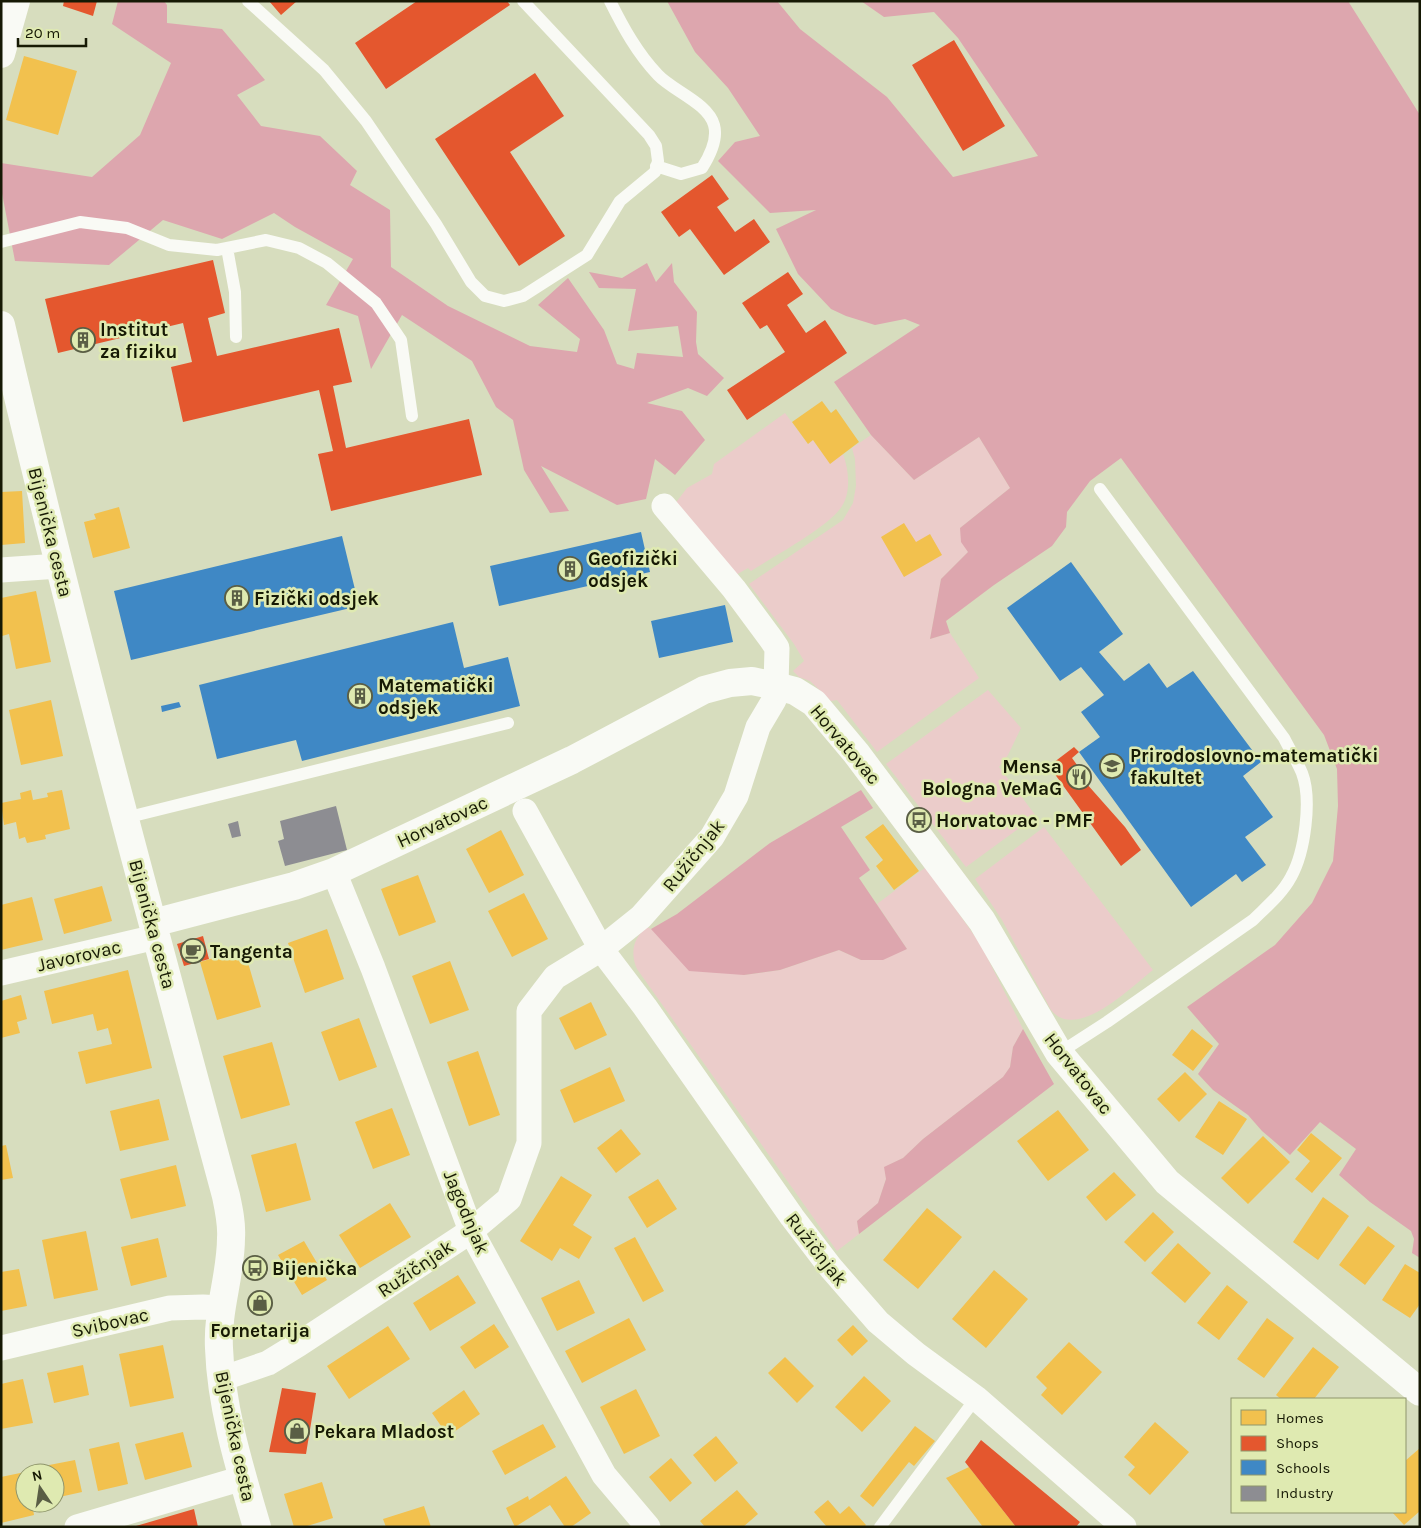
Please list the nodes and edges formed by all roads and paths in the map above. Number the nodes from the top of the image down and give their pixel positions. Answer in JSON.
{"nodes":[{"id":1,"x":16,"y":1,"type":"edge"},
{"id":2,"x":248,"y":1,"type":"edge"},
{"id":3,"x":523,"y":1,"type":"edge"},
{"id":4,"x":610,"y":1,"type":"edge"},
{"id":5,"x":1,"y":54,"type":"edge"},
{"id":6,"x":656,"y":166,"type":"junction"},
{"id":7,"x":1,"y":242,"type":"edge"},
{"id":8,"x":227,"y":248,"type":"junction"},
{"id":9,"x":1,"y":325,"type":"edge"},
{"id":10,"x":236,"y":337,"type":"dead end"},
{"id":11,"x":412,"y":416,"type":"dead end"},
{"id":12,"x":1100,"y":489,"type":"dead end"},
{"id":13,"x":664,"y":506,"type":"dead end"},
{"id":14,"x":59,"y":566,"type":"junction"},
{"id":15,"x":1,"y":570,"type":"edge"},
{"id":16,"x":776,"y":686,"type":"junction"},
{"id":17,"x":508,"y":723,"type":"dead end"},
{"id":18,"x":525,"y":811,"type":"dead end"},
{"id":19,"x":125,"y":818,"type":"junction"},
{"id":20,"x":334,"y":872,"type":"junction"},
{"id":21,"x":155,"y":930,"type":"junction"},
{"id":22,"x":601,"y":948,"type":"junction"},
{"id":23,"x":1,"y":973,"type":"edge"},
{"id":24,"x":1058,"y":1053,"type":"junction"},
{"id":25,"x":471,"y":1231,"type":"junction"},
{"id":26,"x":221,"y":1308,"type":"junction"},
{"id":27,"x":1,"y":1348,"type":"edge"},
{"id":28,"x":221,"y":1379,"type":"junction"},
{"id":29,"x":1420,"y":1392,"type":"edge"},
{"id":30,"x":973,"y":1402,"type":"junction"},
{"id":31,"x":243,"y":1478,"type":"junction"},
{"id":32,"x":77,"y":1527,"type":"edge"},
{"id":33,"x":257,"y":1527,"type":"edge"},
{"id":34,"x":648,"y":1527,"type":"edge"},
{"id":35,"x":880,"y":1527,"type":"edge"},
{"id":36,"x":1124,"y":1527,"type":"edge"}],
"edges":[{"from":1,"to":5,"type":"street"},
{"from":2,"to":6,"type":"lane"},
{"from":3,"to":6,"type":"lane"},
{"from":4,"to":6,"type":"lane"},
{"from":7,"to":8,"type":"lane"},
{"from":8,"to":10,"type":"lane"},
{"from":8,"to":11,"type":"lane"},
{"from":9,"to":14,"type":"street","name":"Bijenička cesta"},
{"from":12,"to":24,"type":"lane"},
{"from":13,"to":16,"type":"street"},
{"from":14,"to":15,"type":"street"},
{"from":14,"to":19,"type":"street","name":"Bijenička cesta"},
{"from":16,"to":20,"type":"street","name":"Horvatovac"},
{"from":16,"to":22,"type":"street","name":"Ružičnjak"},
{"from":16,"to":24,"type":"street","name":"Horvatovac"},
{"from":17,"to":19,"type":"lane"},
{"from":18,"to":22,"type":"street","name":"Ružičnjak"},
{"from":19,"to":21,"type":"street","name":"Bijenička cesta"},
{"from":20,"to":21,"type":"street","name":"Horvatovac"},
{"from":20,"to":25,"type":"street","name":"Jagodnjak"},
{"from":21,"to":23,"type":"street","name":"Javorovac"},
{"from":21,"to":26,"type":"street","name":"Bijenička cesta"},
{"from":22,"to":25,"type":"street","name":"Ružičnjak"},
{"from":22,"to":30,"type":"street","name":"Ružičnjak"},
{"from":24,"to":29,"type":"street","name":"Horvatovac"},
{"from":25,"to":28,"type":"street","name":"Ružičnjak"},
{"from":25,"to":34,"type":"street","name":"Jagodnjak"},
{"from":26,"to":27,"type":"street","name":"Svibovac"},
{"from":26,"to":28,"type":"street","name":"Bijenička cesta"},
{"from":28,"to":31,"type":"street","name":"Bijenička cesta"},
{"from":30,"to":35,"type":"lane"},
{"from":30,"to":36,"type":"street","name":"Ružičnjak"},
{"from":31,"to":32,"type":"street"},
{"from":31,"to":33,"type":"street","name":"Bijenička cesta"}]}
